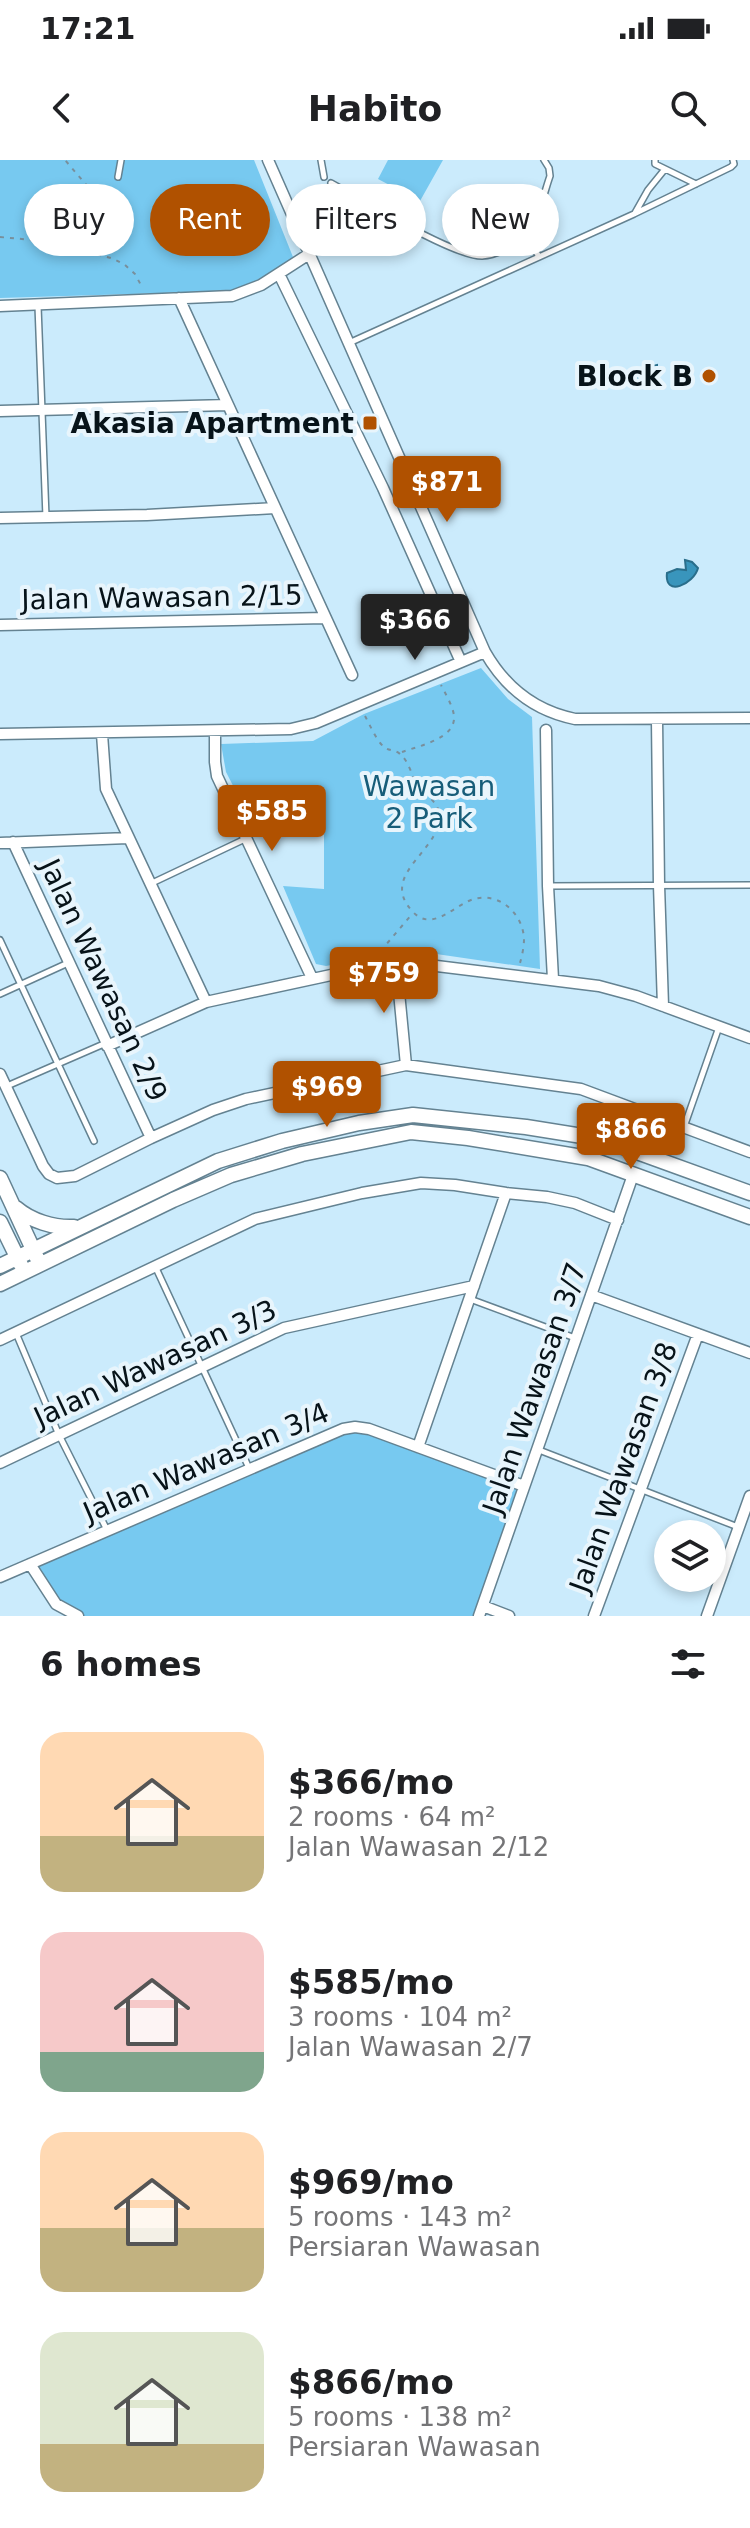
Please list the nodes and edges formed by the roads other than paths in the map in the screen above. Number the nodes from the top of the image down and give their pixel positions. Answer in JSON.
{"nodes":[{"id":1,"x":121,"y":160,"type":"edge"},
{"id":2,"x":268,"y":160,"type":"edge"},
{"id":3,"x":321,"y":160,"type":"edge"},
{"id":4,"x":544,"y":160,"type":"edge"},
{"id":5,"x":655,"y":160,"type":"edge"},
{"id":6,"x":733,"y":160,"type":"edge"},
{"id":7,"x":665,"y":169,"type":"junction"},
{"id":8,"x":118,"y":177,"type":"dead end"},
{"id":9,"x":324,"y":177,"type":"dead end"},
{"id":10,"x":331,"y":183,"type":"dead end"},
{"id":11,"x":547,"y":184,"type":"edge"},
{"id":12,"x":697,"y":184,"type":"junction"},
{"id":13,"x":286,"y":201,"type":"edge"},
{"id":14,"x":634,"y":214,"type":"junction"},
{"id":15,"x":442,"y":243,"type":"edge"},
{"id":16,"x":306,"y":256,"type":"edge"},
{"id":17,"x":310,"y":256,"type":"edge"},
{"id":18,"x":539,"y":257,"type":"joint"},
{"id":19,"x":279,"y":274,"type":"junction"},
{"id":20,"x":179,"y":298,"type":"junction"},
{"id":21,"x":0,"y":306,"type":"edge"},
{"id":22,"x":38,"y":306,"type":"junction"},
{"id":23,"x":349,"y":343,"type":"junction"},
{"id":24,"x":228,"y":405,"type":"junction"},
{"id":25,"x":44,"y":410,"type":"junction"},
{"id":26,"x":0,"y":411,"type":"edge"},
{"id":27,"x":275,"y":508,"type":"junction"},
{"id":28,"x":46,"y":517,"type":"junction"},
{"id":29,"x":0,"y":518,"type":"edge"},
{"id":30,"x":325,"y":618,"type":"junction"},
{"id":31,"x":0,"y":625,"type":"edge"},
{"id":32,"x":485,"y":652,"type":"junction"},
{"id":33,"x":461,"y":662,"type":"junction"},
{"id":34,"x":352,"y":675,"type":"dead end"},
{"id":35,"x":750,"y":718,"type":"edge"},
{"id":36,"x":657,"y":720,"type":"junction"},
{"id":37,"x":546,"y":730,"type":"dead end"},
{"id":38,"x":215,"y":731,"type":"junction"},
{"id":39,"x":0,"y":734,"type":"edge"},
{"id":40,"x":102,"y":734,"type":"junction"},
{"id":41,"x":128,"y":838,"type":"junction"},
{"id":42,"x":246,"y":839,"type":"junction"},
{"id":43,"x":13,"y":842,"type":"junction"},
{"id":44,"x":0,"y":843,"type":"edge"},
{"id":45,"x":150,"y":884,"type":"junction"},
{"id":46,"x":659,"y":885,"type":"junction"},
{"id":47,"x":750,"y":885,"type":"edge"},
{"id":48,"x":548,"y":886,"type":"junction"},
{"id":49,"x":0,"y":940,"type":"edge"},
{"id":50,"x":396,"y":961,"type":"junction"},
{"id":51,"x":69,"y":963,"type":"junction"},
{"id":52,"x":312,"y":978,"type":"junction"},
{"id":53,"x":553,"y":979,"type":"junction"},
{"id":54,"x":21,"y":985,"type":"junction"},
{"id":55,"x":0,"y":994,"type":"edge"},
{"id":56,"x":206,"y":1002,"type":"junction"},
{"id":57,"x":663,"y":1006,"type":"junction"},
{"id":58,"x":719,"y":1026,"type":"junction"},
{"id":59,"x":750,"y":1038,"type":"edge"},
{"id":60,"x":107,"y":1044,"type":"junction"},
{"id":61,"x":57,"y":1064,"type":"junction"},
{"id":62,"x":406,"y":1065,"type":"junction"},
{"id":63,"x":0,"y":1074,"type":"edge"},
{"id":64,"x":6,"y":1087,"type":"junction"},
{"id":65,"x":684,"y":1127,"type":"junction"},
{"id":66,"x":151,"y":1138,"type":"junction"},
{"id":67,"x":601,"y":1139,"type":"junction"},
{"id":68,"x":94,"y":1141,"type":"dead end"},
{"id":69,"x":750,"y":1152,"type":"edge"},
{"id":70,"x":675,"y":1167,"type":"junction"},
{"id":71,"x":633,"y":1175,"type":"junction"},
{"id":72,"x":0,"y":1178,"type":"edge"},
{"id":73,"x":506,"y":1193,"type":"junction"},
{"id":74,"x":750,"y":1193,"type":"edge"},
{"id":75,"x":13,"y":1205,"type":"junction"},
{"id":76,"x":750,"y":1217,"type":"edge"},
{"id":77,"x":618,"y":1220,"type":"junction"},
{"id":78,"x":0,"y":1222,"type":"edge"},
{"id":79,"x":79,"y":1227,"type":"junction"},
{"id":80,"x":31,"y":1250,"type":"junction"},
{"id":81,"x":17,"y":1257,"type":"junction"},
{"id":82,"x":41,"y":1265,"type":"junction"},
{"id":83,"x":0,"y":1266,"type":"edge"},
{"id":84,"x":155,"y":1266,"type":"junction"},
{"id":85,"x":26,"y":1273,"type":"junction"},
{"id":86,"x":0,"y":1284,"type":"edge"},
{"id":87,"x":474,"y":1286,"type":"junction"},
{"id":88,"x":591,"y":1295,"type":"junction"},
{"id":89,"x":470,"y":1299,"type":"junction"},
{"id":90,"x":15,"y":1332,"type":"junction"},
{"id":91,"x":698,"y":1334,"type":"junction"},
{"id":92,"x":576,"y":1338,"type":"junction"},
{"id":93,"x":0,"y":1340,"type":"edge"},
{"id":94,"x":750,"y":1353,"type":"edge"},
{"id":95,"x":201,"y":1367,"type":"junction"},
{"id":96,"x":59,"y":1435,"type":"junction"},
{"id":97,"x":418,"y":1447,"type":"junction"},
{"id":98,"x":538,"y":1449,"type":"junction"},
{"id":99,"x":0,"y":1463,"type":"edge"},
{"id":100,"x":249,"y":1468,"type":"junction"},
{"id":101,"x":524,"y":1486,"type":"junction"},
{"id":102,"x":641,"y":1488,"type":"junction"},
{"id":103,"x":750,"y":1496,"type":"edge"},
{"id":104,"x":739,"y":1527,"type":"junction"},
{"id":105,"x":107,"y":1530,"type":"junction"},
{"id":106,"x":30,"y":1564,"type":"junction"},
{"id":107,"x":0,"y":1577,"type":"edge"},
{"id":108,"x":481,"y":1611,"type":"edge"},
{"id":109,"x":78,"y":1616,"type":"edge"},
{"id":110,"x":509,"y":1616,"type":"edge"},
{"id":111,"x":594,"y":1616,"type":"edge"},
{"id":112,"x":707,"y":1616,"type":"edge"}],
"edges":[{"from":1,"to":8,"type":"lane"},
{"from":2,"to":13,"type":"street"},
{"from":3,"to":9,"type":"lane"},
{"from":4,"to":11,"type":"lane"},
{"from":5,"to":7,"type":"lane"},
{"from":6,"to":12,"type":"lane"},
{"from":7,"to":12,"type":"lane"},
{"from":7,"to":14,"type":"lane"},
{"from":10,"to":15,"type":"lane"},
{"from":12,"to":14,"type":"lane"},
{"from":14,"to":18,"type":"lane"},
{"from":16,"to":19,"type":"street"},
{"from":17,"to":23,"type":"street"},
{"from":18,"to":23,"type":"lane"},
{"from":19,"to":20,"type":"street"},
{"from":19,"to":33,"type":"street"},
{"from":20,"to":22,"type":"street"},
{"from":20,"to":24,"type":"street"},
{"from":21,"to":22,"type":"street"},
{"from":22,"to":25,"type":"lane"},
{"from":23,"to":32,"type":"street"},
{"from":24,"to":25,"type":"street"},
{"from":24,"to":27,"type":"street"},
{"from":25,"to":26,"type":"street"},
{"from":25,"to":28,"type":"lane"},
{"from":27,"to":28,"type":"street"},
{"from":27,"to":30,"type":"street"},
{"from":28,"to":29,"type":"street"},
{"from":30,"to":31,"type":"street","name":"Jalan Wawasan 2/15"},
{"from":30,"to":34,"type":"street"},
{"from":32,"to":33,"type":"street"},
{"from":32,"to":36,"type":"street"},
{"from":33,"to":38,"type":"street"},
{"from":35,"to":36,"type":"street"},
{"from":36,"to":46,"type":"street"},
{"from":37,"to":48,"type":"street"},
{"from":38,"to":40,"type":"street"},
{"from":38,"to":42,"type":"street"},
{"from":39,"to":40,"type":"street"},
{"from":40,"to":41,"type":"street"},
{"from":41,"to":43,"type":"street"},
{"from":41,"to":45,"type":"street"},
{"from":42,"to":45,"type":"lane"},
{"from":42,"to":52,"type":"street"},
{"from":43,"to":44,"type":"street"},
{"from":43,"to":51,"type":"street","name":"Jalan Wawasan 2/9"},
{"from":45,"to":56,"type":"street"},
{"from":46,"to":47,"type":"lane"},
{"from":46,"to":48,"type":"lane"},
{"from":46,"to":57,"type":"street"},
{"from":48,"to":53,"type":"street"},
{"from":49,"to":54,"type":"lane"},
{"from":50,"to":52,"type":"street"},
{"from":50,"to":53,"type":"street"},
{"from":50,"to":62,"type":"street"},
{"from":51,"to":54,"type":"lane"},
{"from":51,"to":60,"type":"street","name":"Jalan Wawasan 2/9"},
{"from":52,"to":56,"type":"street"},
{"from":53,"to":57,"type":"street"},
{"from":54,"to":55,"type":"lane"},
{"from":54,"to":61,"type":"lane"},
{"from":56,"to":60,"type":"street"},
{"from":57,"to":58,"type":"street"},
{"from":58,"to":59,"type":"street"},
{"from":58,"to":65,"type":"lane"},
{"from":60,"to":61,"type":"lane"},
{"from":60,"to":66,"type":"street","name":"Jalan Wawasan 2/9"},
{"from":61,"to":64,"type":"lane"},
{"from":61,"to":68,"type":"lane"},
{"from":62,"to":65,"type":"street"},
{"from":62,"to":66,"type":"street"},
{"from":63,"to":64,"type":"street"},
{"from":64,"to":66,"type":"street"},
{"from":65,"to":69,"type":"street"},
{"from":67,"to":70,"type":"main road"},
{"from":67,"to":71,"type":"main road"},
{"from":67,"to":79,"type":"main road"},
{"from":70,"to":71,"type":"main road"},
{"from":70,"to":74,"type":"main road"},
{"from":71,"to":76,"type":"main road"},
{"from":71,"to":77,"type":"street","name":"Jalan Wawasan 3/7"},
{"from":71,"to":82,"type":"main road"},
{"from":72,"to":75,"type":"main road"},
{"from":73,"to":77,"type":"street"},
{"from":73,"to":84,"type":"street"},
{"from":73,"to":87,"type":"street"},
{"from":75,"to":79,"type":"main road"},
{"from":75,"to":80,"type":"main road"},
{"from":77,"to":88,"type":"street","name":"Jalan Wawasan 3/7"},
{"from":78,"to":81,"type":"main road"},
{"from":79,"to":80,"type":"main road"},
{"from":80,"to":81,"type":"main road"},
{"from":80,"to":82,"type":"main road"},
{"from":81,"to":83,"type":"main road"},
{"from":81,"to":85,"type":"main road"},
{"from":82,"to":85,"type":"main road"},
{"from":84,"to":90,"type":"street"},
{"from":84,"to":95,"type":"lane"},
{"from":85,"to":86,"type":"main road"},
{"from":87,"to":89,"type":"street"},
{"from":87,"to":95,"type":"street","name":"Jalan Wawasan 3/3"},
{"from":88,"to":91,"type":"street"},
{"from":88,"to":92,"type":"street","name":"Jalan Wawasan 3/7"},
{"from":89,"to":92,"type":"lane"},
{"from":89,"to":97,"type":"street"},
{"from":90,"to":93,"type":"street"},
{"from":90,"to":96,"type":"lane"},
{"from":91,"to":94,"type":"street"},
{"from":91,"to":102,"type":"street","name":"Jalan Wawasan 3/8"},
{"from":92,"to":98,"type":"street","name":"Jalan Wawasan 3/7"},
{"from":95,"to":96,"type":"street","name":"Jalan Wawasan 3/3"},
{"from":95,"to":100,"type":"lane"},
{"from":96,"to":99,"type":"street","name":"Jalan Wawasan 3/3"},
{"from":96,"to":105,"type":"lane"},
{"from":97,"to":100,"type":"street","name":"Jalan Wawasan 3/4"},
{"from":97,"to":101,"type":"street","name":"Jalan Wawasan 3/4"},
{"from":98,"to":101,"type":"street","name":"Jalan Wawasan 3/7"},
{"from":98,"to":102,"type":"lane"},
{"from":100,"to":105,"type":"street","name":"Jalan Wawasan 3/4"},
{"from":101,"to":108,"type":"street","name":"Jalan Wawasan 3/7"},
{"from":102,"to":104,"type":"lane"},
{"from":102,"to":111,"type":"street","name":"Jalan Wawasan 3/8"},
{"from":103,"to":104,"type":"street"},
{"from":104,"to":112,"type":"street"},
{"from":105,"to":106,"type":"street","name":"Jalan Wawasan 3/4"},
{"from":106,"to":107,"type":"street","name":"Jalan Wawasan 3/4"},
{"from":106,"to":109,"type":"street"},
{"from":108,"to":110,"type":"street"}]}
